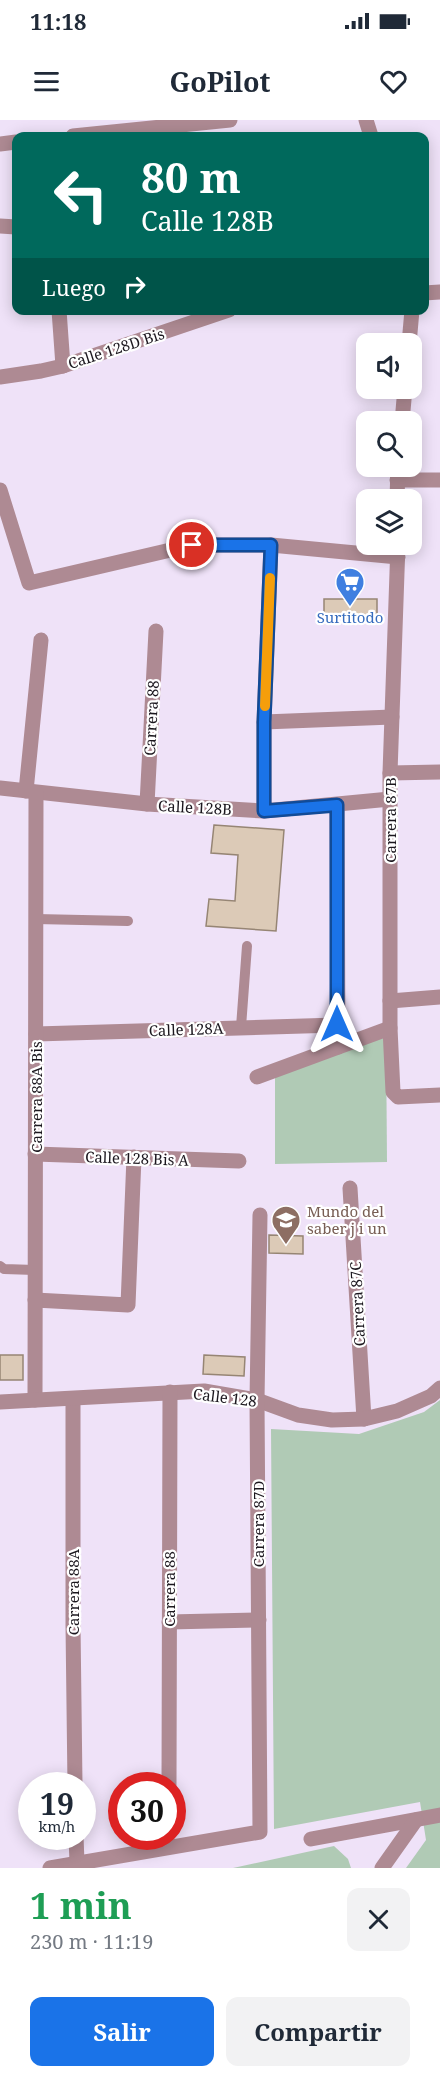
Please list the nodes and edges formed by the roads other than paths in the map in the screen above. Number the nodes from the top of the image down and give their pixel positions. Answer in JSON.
{"nodes":[{"id":1,"x":230,"y":120,"type":"edge"},
{"id":2,"x":189,"y":122,"type":"edge"},
{"id":3,"x":145,"y":124,"type":"edge"},
{"id":4,"x":98,"y":132,"type":"edge"},
{"id":5,"x":59,"y":315,"type":"edge"},
{"id":6,"x":214,"y":315,"type":"edge"},
{"id":7,"x":412,"y":315,"type":"edge"},
{"id":8,"x":410,"y":333,"type":"edge"},
{"id":9,"x":63,"y":366,"type":"junction"},
{"id":10,"x":0,"y":376,"type":"edge"},
{"id":11,"x":422,"y":477,"type":"edge"},
{"id":12,"x":440,"y":480,"type":"edge"},
{"id":13,"x":0,"y":490,"type":"edge"},
{"id":14,"x":271,"y":545,"type":"junction"},
{"id":15,"x":356,"y":549,"type":"edge"},
{"id":16,"x":398,"y":555,"type":"edge"},
{"id":17,"x":156,"y":631,"type":"dead end"},
{"id":18,"x":41,"y":640,"type":"dead end"},
{"id":19,"x":392,"y":717,"type":"junction"},
{"id":20,"x":264,"y":722,"type":"junction"},
{"id":21,"x":440,"y":772,"type":"edge"},
{"id":22,"x":390,"y":773,"type":"junction"},
{"id":23,"x":0,"y":788,"type":"edge"},
{"id":24,"x":31,"y":792,"type":"junction"},
{"id":25,"x":390,"y":799,"type":"junction"},
{"id":26,"x":147,"y":804,"type":"junction"},
{"id":27,"x":337,"y":805,"type":"junction"},
{"id":28,"x":264,"y":811,"type":"junction"},
{"id":29,"x":36,"y":919,"type":"junction"},
{"id":30,"x":128,"y":921,"type":"dead end"},
{"id":31,"x":248,"y":946,"type":"dead end"},
{"id":32,"x":440,"y":998,"type":"edge"},
{"id":33,"x":390,"y":1001,"type":"junction"},
{"id":34,"x":337,"y":1024,"type":"junction"},
{"id":35,"x":241,"y":1027,"type":"junction"},
{"id":36,"x":390,"y":1028,"type":"junction"},
{"id":37,"x":36,"y":1034,"type":"junction"},
{"id":38,"x":338,"y":1047,"type":"junction"},
{"id":39,"x":257,"y":1077,"type":"dead end"},
{"id":40,"x":440,"y":1095,"type":"edge"},
{"id":41,"x":35,"y":1154,"type":"junction"},
{"id":42,"x":134,"y":1157,"type":"junction"},
{"id":43,"x":239,"y":1161,"type":"dead end"},
{"id":44,"x":350,"y":1188,"type":"dead end"},
{"id":45,"x":260,"y":1215,"type":"dead end"},
{"id":46,"x":0,"y":1266,"type":"edge"},
{"id":47,"x":35,"y":1270,"type":"junction"},
{"id":48,"x":35,"y":1300,"type":"junction"},
{"id":49,"x":440,"y":1388,"type":"edge"},
{"id":50,"x":170,"y":1392,"type":"junction"},
{"id":51,"x":73,"y":1399,"type":"junction"},
{"id":52,"x":35,"y":1400,"type":"junction"},
{"id":53,"x":257,"y":1400,"type":"junction"},
{"id":54,"x":0,"y":1402,"type":"edge"},
{"id":55,"x":364,"y":1419,"type":"junction"},
{"id":56,"x":259,"y":1620,"type":"junction"},
{"id":57,"x":169,"y":1622,"type":"junction"},
{"id":58,"x":75,"y":1772,"type":"edge"},
{"id":59,"x":169,"y":1772,"type":"edge"},
{"id":60,"x":440,"y":1815,"type":"edge"},
{"id":61,"x":416,"y":1820,"type":"junction"},
{"id":62,"x":311,"y":1839,"type":"dead end"},
{"id":63,"x":186,"y":1840,"type":"edge"},
{"id":64,"x":77,"y":1850,"type":"edge"},
{"id":65,"x":134,"y":1850,"type":"edge"},
{"id":66,"x":77,"y":1863,"type":"junction"},
{"id":67,"x":50,"y":1868,"type":"edge"},
{"id":68,"x":382,"y":1868,"type":"edge"}],
"edges":[{"from":1,"to":2,"type":"street"},
{"from":2,"to":3,"type":"street"},
{"from":3,"to":4,"type":"street"},
{"from":5,"to":9,"type":"street"},
{"from":6,"to":9,"type":"street","name":"Calle 128D Bis"},
{"from":7,"to":8,"type":"street"},
{"from":9,"to":10,"type":"street","name":"Calle 128D Bis"},
{"from":11,"to":12,"type":"street"},
{"from":13,"to":14,"type":"street"},
{"from":14,"to":15,"type":"street"},
{"from":14,"to":20,"type":"street"},
{"from":16,"to":19,"type":"street","name":"Carrera 87B"},
{"from":17,"to":26,"type":"street","name":"Carrera 88"},
{"from":18,"to":24,"type":"street","name":"Carrera 88A Bis"},
{"from":19,"to":20,"type":"street"},
{"from":19,"to":22,"type":"street","name":"Carrera 87B"},
{"from":20,"to":28,"type":"street"},
{"from":21,"to":22,"type":"street"},
{"from":22,"to":25,"type":"street","name":"Carrera 87B"},
{"from":23,"to":24,"type":"street","name":"Calle 128B"},
{"from":24,"to":26,"type":"street","name":"Calle 128B"},
{"from":24,"to":29,"type":"street","name":"Carrera 88A Bis"},
{"from":25,"to":27,"type":"street","name":"Calle 128B"},
{"from":25,"to":33,"type":"street","name":"Carrera 87B"},
{"from":26,"to":28,"type":"street","name":"Calle 128B"},
{"from":27,"to":28,"type":"street","name":"Calle 128B"},
{"from":27,"to":34,"type":"street"},
{"from":29,"to":30,"type":"lane"},
{"from":29,"to":37,"type":"street","name":"Carrera 88A Bis"},
{"from":31,"to":35,"type":"lane"},
{"from":32,"to":33,"type":"street"},
{"from":33,"to":36,"type":"street","name":"Carrera 87B"},
{"from":34,"to":35,"type":"street","name":"Calle 128A"},
{"from":34,"to":38,"type":"street"},
{"from":35,"to":37,"type":"street","name":"Calle 128A"},
{"from":36,"to":38,"type":"street"},
{"from":36,"to":40,"type":"street","name":"Carrera 87B"},
{"from":37,"to":41,"type":"street","name":"Carrera 88A Bis"},
{"from":38,"to":39,"type":"street"},
{"from":41,"to":42,"type":"street","name":"Calle 128 Bis A"},
{"from":41,"to":47,"type":"street","name":"Carrera 88A Bis"},
{"from":42,"to":43,"type":"street","name":"Calle 128 Bis A"},
{"from":42,"to":48,"type":"street"},
{"from":44,"to":55,"type":"street","name":"Carrera 87C"},
{"from":45,"to":53,"type":"street","name":"Carrera 87D"},
{"from":46,"to":47,"type":"lane"},
{"from":47,"to":48,"type":"street","name":"Carrera 88A Bis"},
{"from":48,"to":52,"type":"street","name":"Carrera 88A Bis"},
{"from":49,"to":55,"type":"street","name":"Calle 128"},
{"from":50,"to":51,"type":"street","name":"Calle 128"},
{"from":50,"to":53,"type":"street","name":"Calle 128"},
{"from":50,"to":57,"type":"street","name":"Carrera 88"},
{"from":51,"to":52,"type":"street","name":"Calle 128"},
{"from":51,"to":58,"type":"street","name":"Carrera 88A"},
{"from":52,"to":54,"type":"street","name":"Calle 128"},
{"from":53,"to":55,"type":"street","name":"Calle 128"},
{"from":53,"to":56,"type":"street","name":"Carrera 87D"},
{"from":56,"to":57,"type":"street"},
{"from":56,"to":63,"type":"street","name":"Carrera 87D"},
{"from":57,"to":59,"type":"street","name":"Carrera 88"},
{"from":60,"to":61,"type":"street"},
{"from":61,"to":62,"type":"street"},
{"from":61,"to":68,"type":"street"},
{"from":64,"to":66,"type":"street"},
{"from":65,"to":66,"type":"street"},
{"from":66,"to":67,"type":"street"}]}
